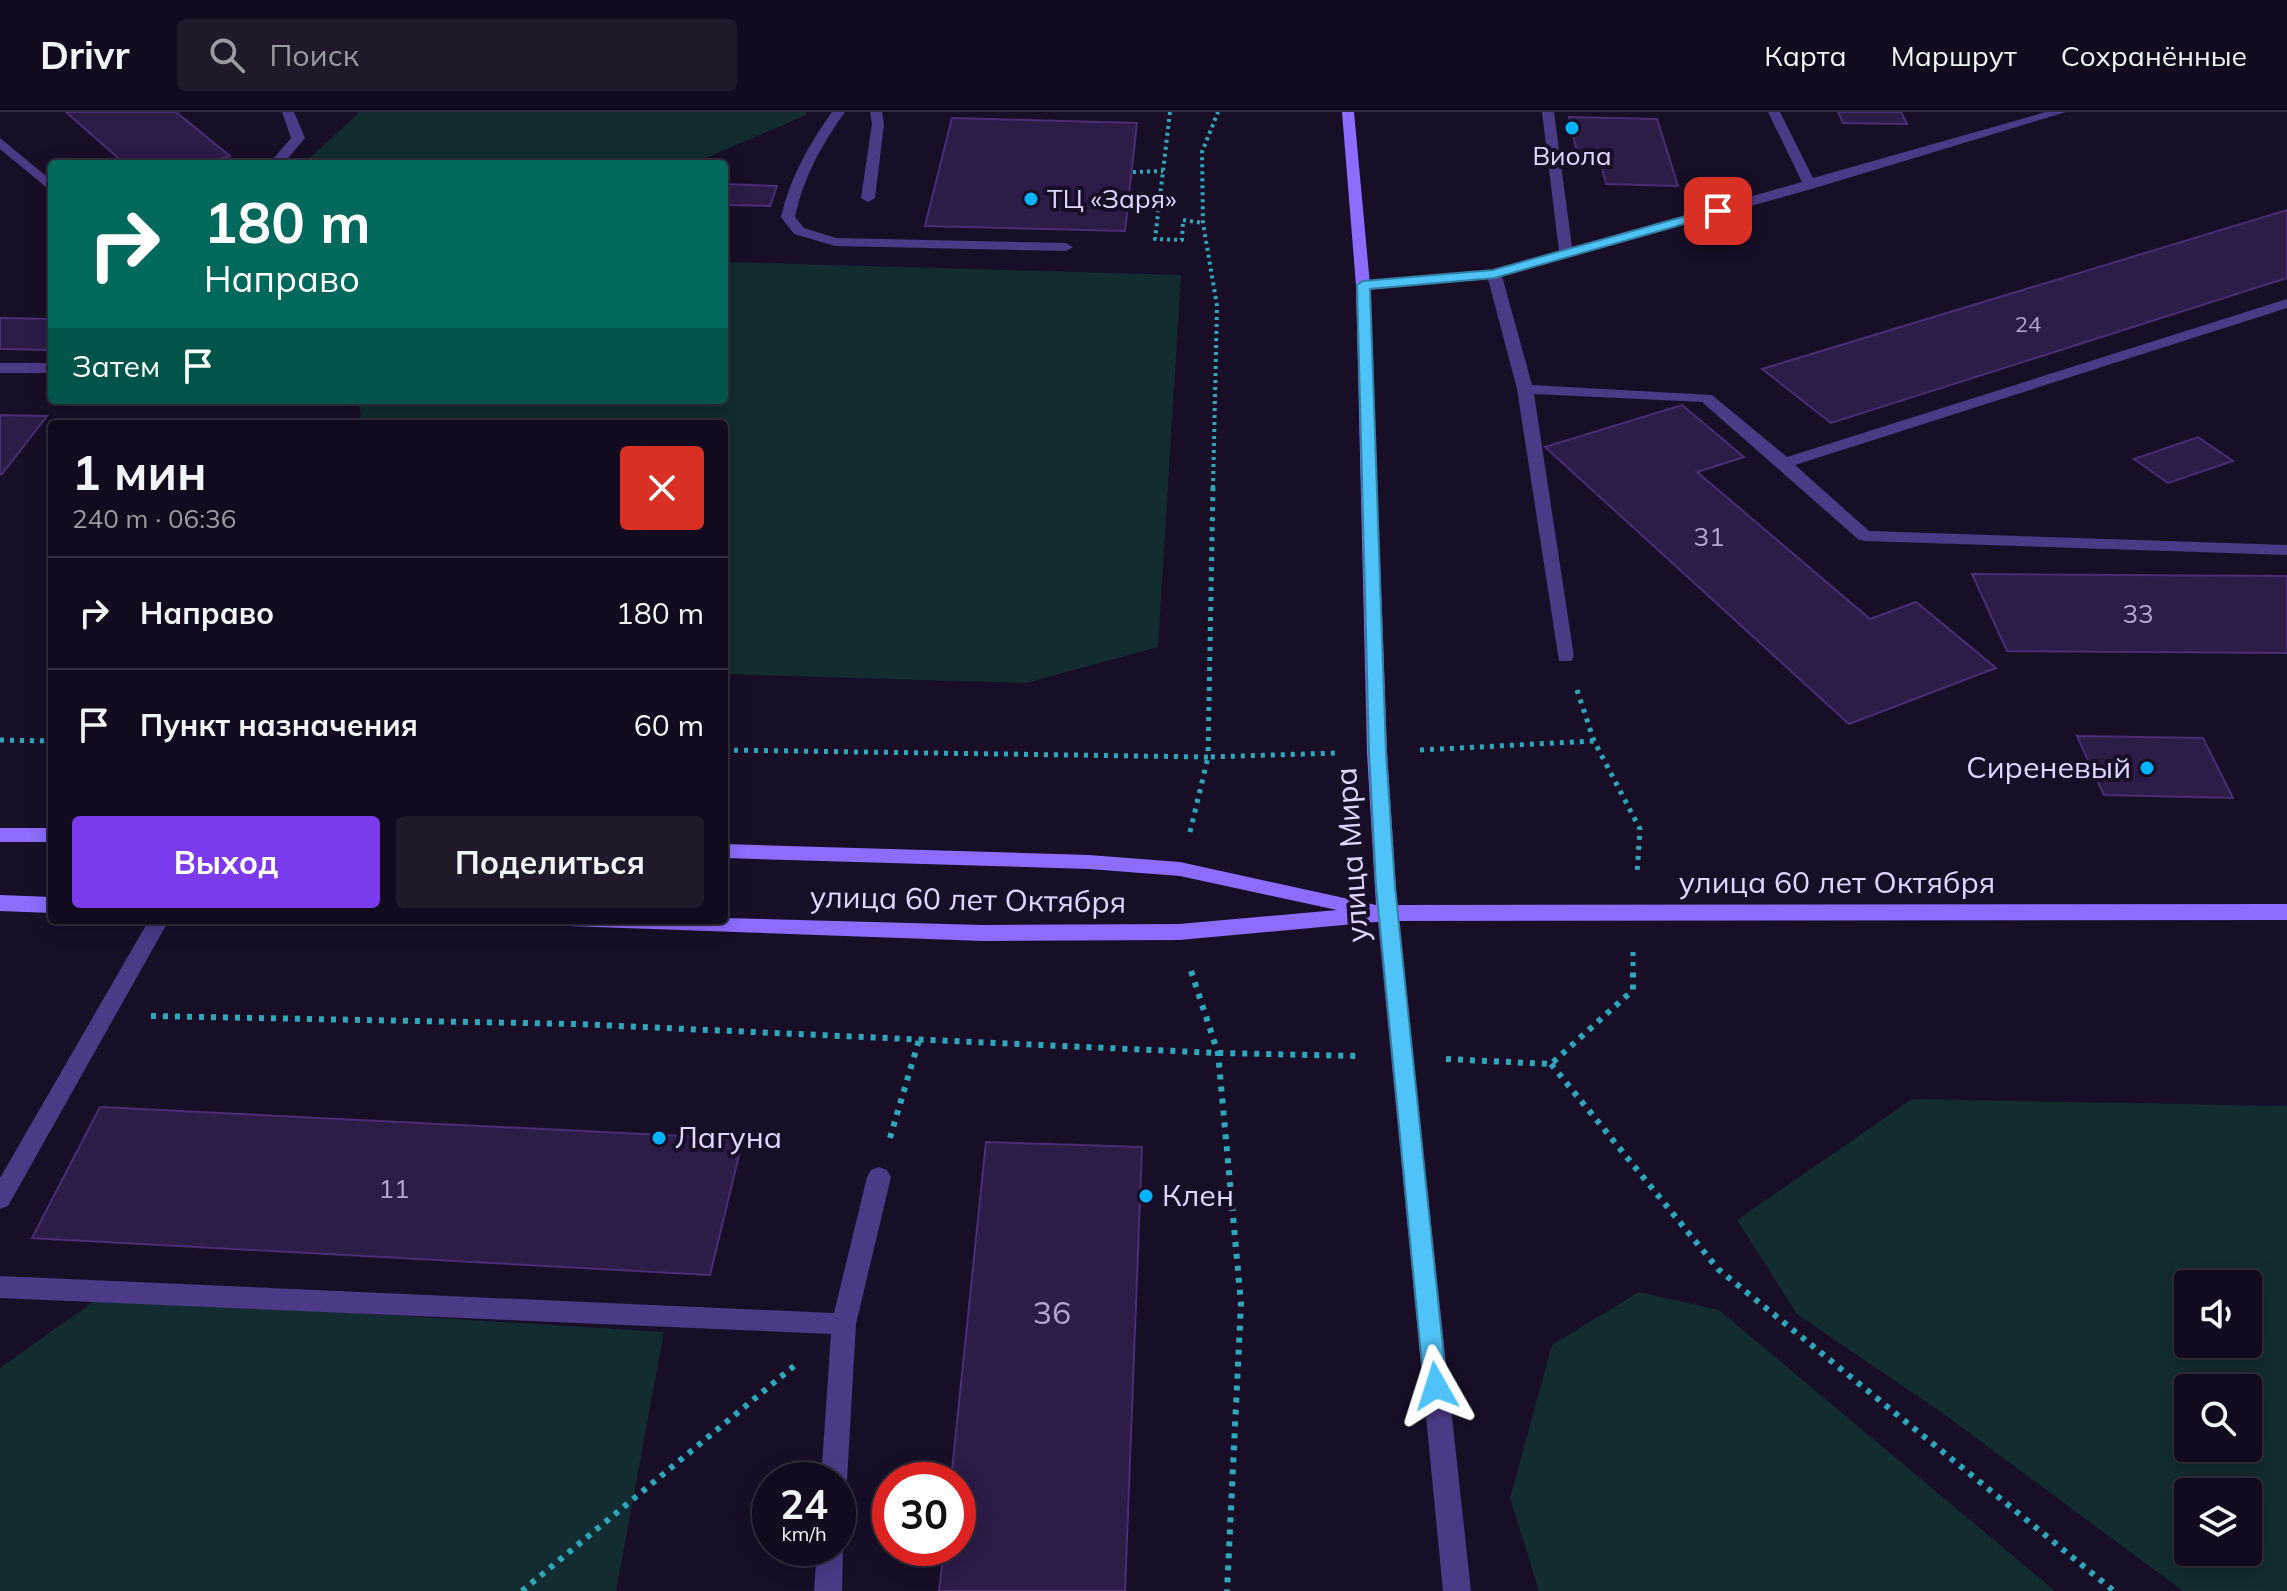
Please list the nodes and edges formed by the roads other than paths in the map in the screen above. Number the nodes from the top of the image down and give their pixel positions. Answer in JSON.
{"nodes":[{"id":1,"x":288,"y":112,"type":"edge"},
{"id":2,"x":839,"y":112,"type":"edge"},
{"id":3,"x":876,"y":112,"type":"edge"},
{"id":4,"x":1348,"y":112,"type":"edge"},
{"id":5,"x":1548,"y":112,"type":"edge"},
{"id":6,"x":1774,"y":112,"type":"edge"},
{"id":7,"x":2060,"y":112,"type":"edge"},
{"id":8,"x":2039,"y":115,"type":"edge"},
{"id":9,"x":0,"y":142,"type":"edge"},
{"id":10,"x":279,"y":160,"type":"edge"},
{"id":11,"x":48,"y":184,"type":"edge"},
{"id":12,"x":1810,"y":185,"type":"junction"},
{"id":13,"x":868,"y":198,"type":"dead end"},
{"id":14,"x":1066,"y":247,"type":"dead end"},
{"id":15,"x":1566,"y":254,"type":"junction"},
{"id":16,"x":1494,"y":274,"type":"junction"},
{"id":17,"x":1363,"y":285,"type":"junction"},
{"id":18,"x":2287,"y":303,"type":"edge"},
{"id":19,"x":0,"y":368,"type":"edge"},
{"id":20,"x":48,"y":368,"type":"edge"},
{"id":21,"x":1525,"y":389,"type":"junction"},
{"id":22,"x":1784,"y":463,"type":"junction"},
{"id":23,"x":2287,"y":550,"type":"edge"},
{"id":24,"x":1565,"y":657,"type":"road end"},
{"id":25,"x":0,"y":835,"type":"edge"},
{"id":26,"x":48,"y":835,"type":"edge"},
{"id":27,"x":728,"y":851,"type":"edge"},
{"id":28,"x":0,"y":903,"type":"edge"},
{"id":29,"x":48,"y":905,"type":"edge"},
{"id":30,"x":2287,"y":912,"type":"edge"},
{"id":31,"x":1387,"y":913,"type":"junction"},
{"id":32,"x":157,"y":924,"type":"edge"},
{"id":33,"x":681,"y":924,"type":"edge"},
{"id":34,"x":879,"y":1177,"type":"road end"},
{"id":35,"x":0,"y":1199,"type":"edge"},
{"id":36,"x":0,"y":1287,"type":"edge"},
{"id":37,"x":844,"y":1324,"type":"junction"},
{"id":38,"x":835,"y":1462,"type":"edge"},
{"id":39,"x":829,"y":1566,"type":"edge"},
{"id":40,"x":828,"y":1591,"type":"edge"},
{"id":41,"x":1457,"y":1591,"type":"edge"}],
"edges":[{"from":1,"to":10,"type":"street"},
{"from":2,"to":14,"type":"street"},
{"from":3,"to":13,"type":"street"},
{"from":4,"to":17,"type":"main road","name":"улица Мира"},
{"from":5,"to":15,"type":"street"},
{"from":6,"to":12,"type":"street"},
{"from":7,"to":8,"type":"street"},
{"from":8,"to":12,"type":"street"},
{"from":9,"to":11,"type":"street"},
{"from":12,"to":15,"type":"street"},
{"from":15,"to":16,"type":"street"},
{"from":16,"to":17,"type":"street"},
{"from":16,"to":21,"type":"street"},
{"from":17,"to":31,"type":"main road","name":"улица Мира"},
{"from":18,"to":22,"type":"street"},
{"from":19,"to":20,"type":"street"},
{"from":21,"to":22,"type":"street"},
{"from":21,"to":24,"type":"street"},
{"from":22,"to":23,"type":"street"},
{"from":25,"to":26,"type":"main road"},
{"from":27,"to":31,"type":"main road","name":"улица 60 лет Октября"},
{"from":28,"to":29,"type":"main road"},
{"from":30,"to":31,"type":"main road","name":"улица 60 лет Октября"},
{"from":31,"to":33,"type":"main road","name":"улица 60 лет Октября"},
{"from":31,"to":41,"type":"street","name":"улица Мира"},
{"from":32,"to":35,"type":"street"},
{"from":34,"to":37,"type":"street"},
{"from":36,"to":37,"type":"street"},
{"from":37,"to":38,"type":"street"},
{"from":39,"to":40,"type":"street"}]}
